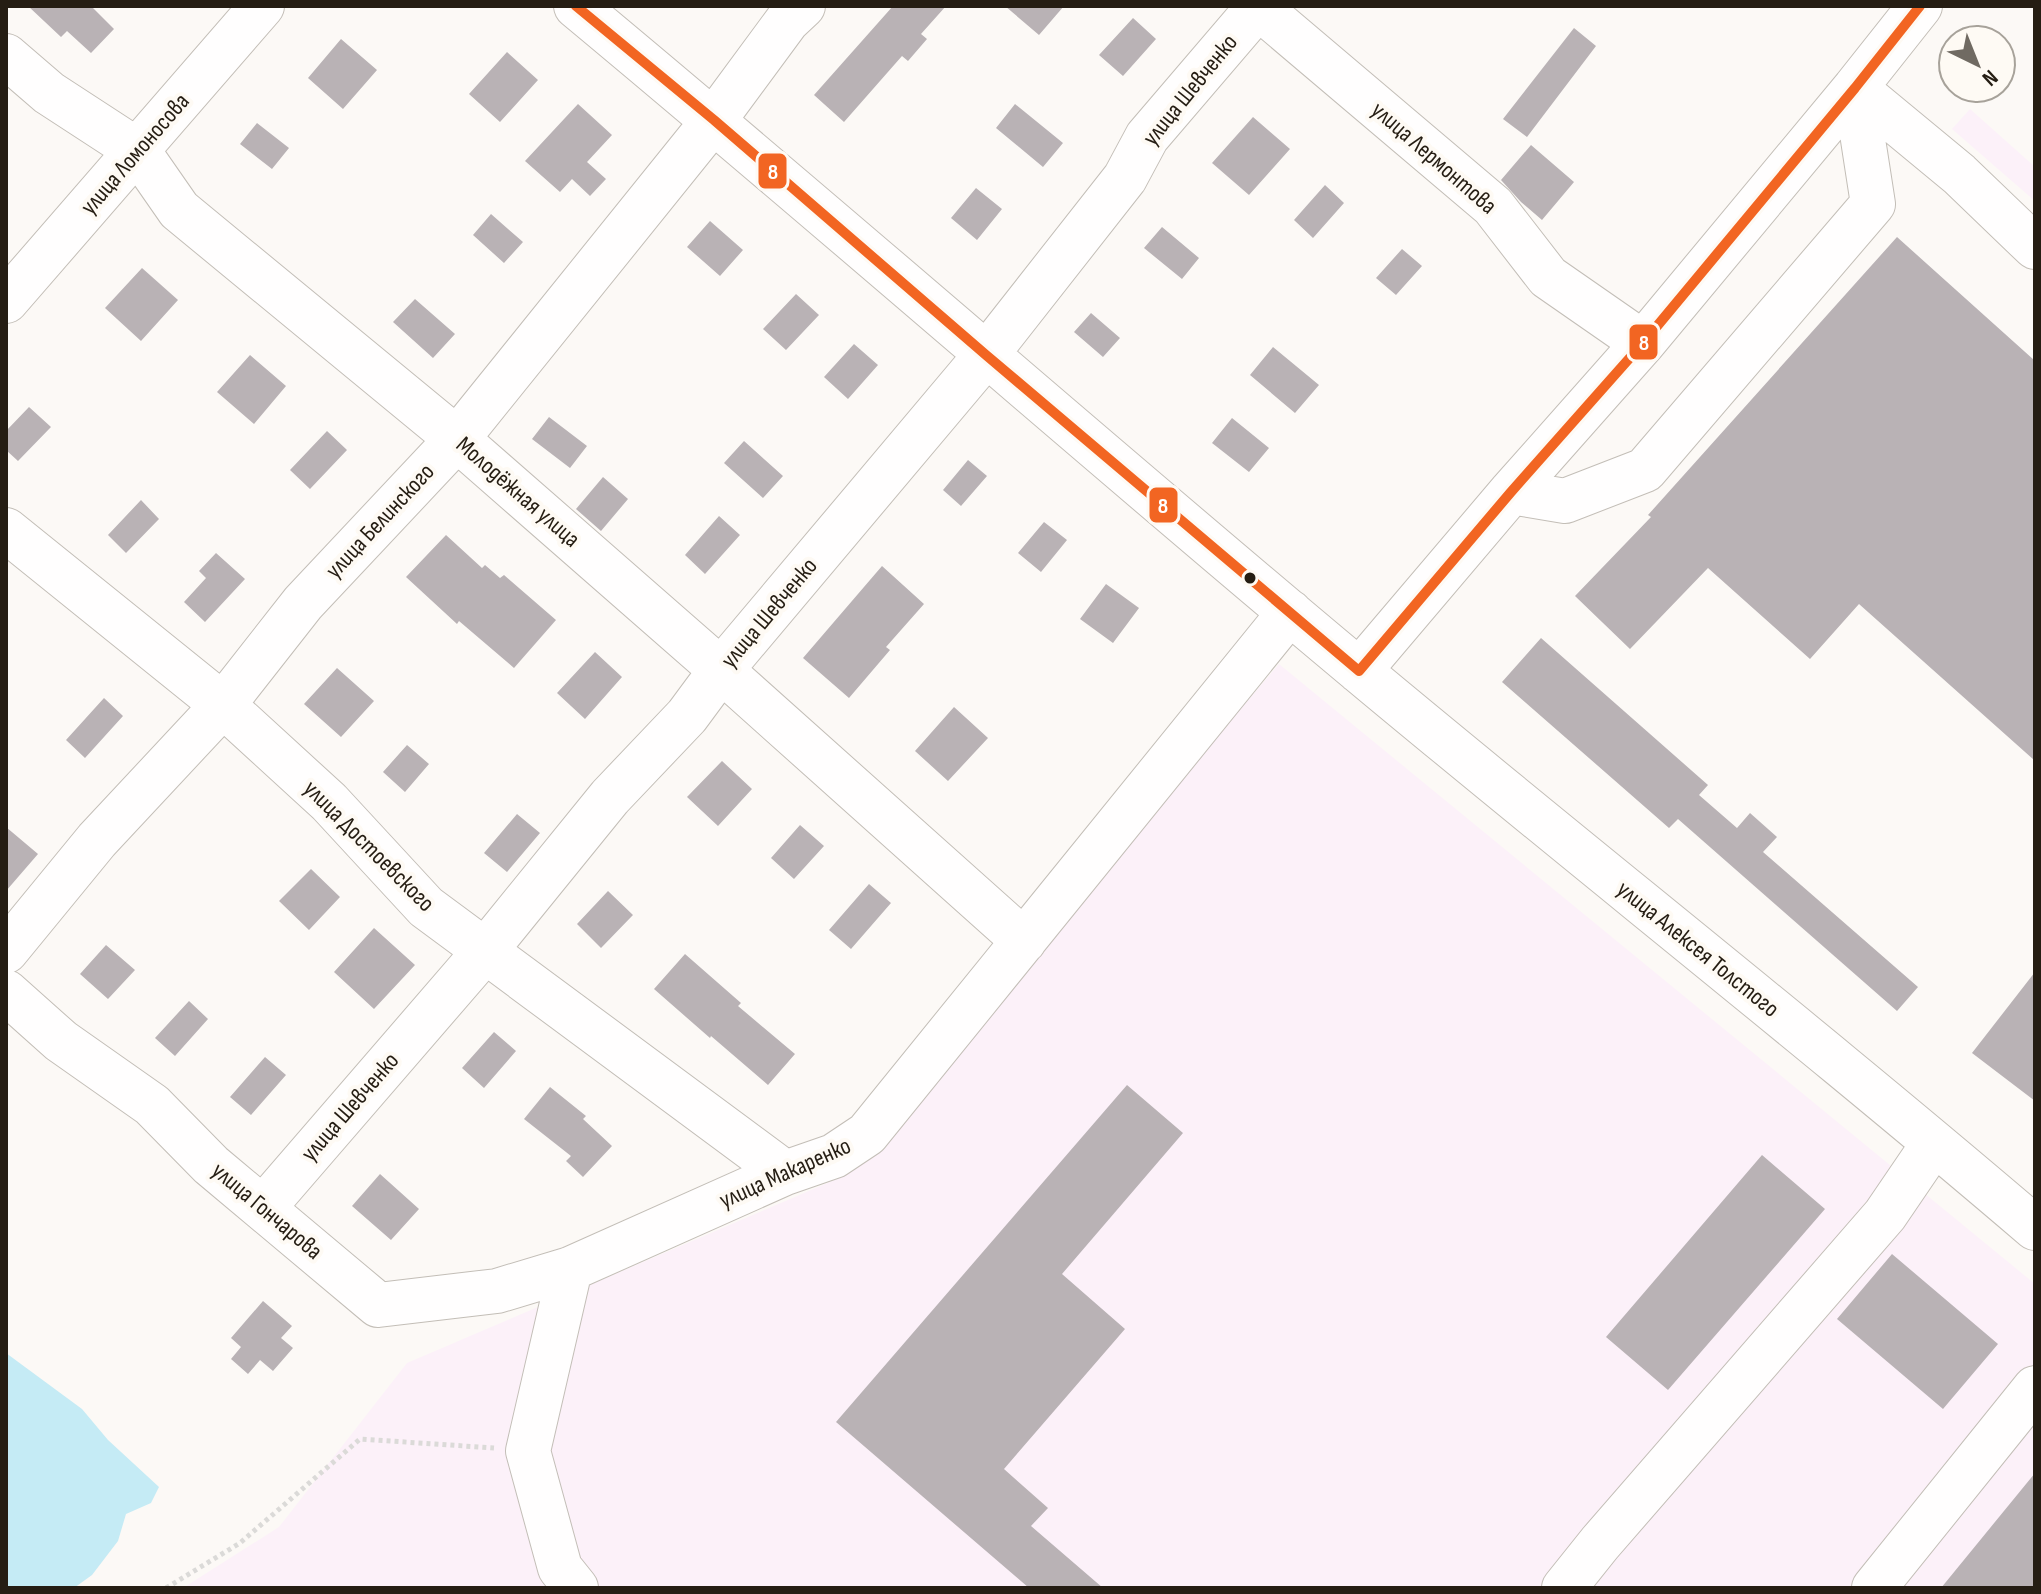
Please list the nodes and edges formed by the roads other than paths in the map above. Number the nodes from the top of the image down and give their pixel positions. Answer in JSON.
{"nodes":[{"id":1,"x":262,"y":6,"type":"edge"},
{"id":2,"x":576,"y":6,"type":"edge"},
{"id":3,"x":803,"y":6,"type":"edge"},
{"id":4,"x":1258,"y":6,"type":"edge"},
{"id":5,"x":1920,"y":6,"type":"edge"},
{"id":6,"x":6,"y":56,"type":"edge"},
{"id":7,"x":1855,"y":88,"type":"junction"},
{"id":8,"x":714,"y":120,"type":"junction"},
{"id":9,"x":138,"y":151,"type":"junction"},
{"id":10,"x":2035,"y":247,"type":"edge"},
{"id":11,"x":6,"y":301,"type":"edge"},
{"id":12,"x":1643,"y":343,"type":"junction"},
{"id":13,"x":986,"y":355,"type":"junction"},
{"id":14,"x":457,"y":439,"type":"junction"},
{"id":15,"x":1511,"y":492,"type":"junction"},
{"id":16,"x":6,"y":530,"type":"edge"},
{"id":17,"x":1290,"y":612,"type":"junction"},
{"id":18,"x":721,"y":670,"type":"junction"},
{"id":19,"x":1359,"y":671,"type":"junction"},
{"id":20,"x":223,"y":705,"type":"junction"},
{"id":21,"x":1024,"y":941,"type":"junction"},
{"id":22,"x":6,"y":951,"type":"edge"},
{"id":23,"x":485,"y":951,"type":"junction"},
{"id":24,"x":6,"y":992,"type":"edge"},
{"id":25,"x":1934,"y":1143,"type":"junction"},
{"id":26,"x":785,"y":1173,"type":"junction"},
{"id":27,"x":263,"y":1208,"type":"junction"},
{"id":28,"x":2035,"y":1228,"type":"edge"},
{"id":29,"x":570,"y":1269,"type":"junction"},
{"id":30,"x":2035,"y":1388,"type":"edge"},
{"id":31,"x":1600,"y":1543,"type":"junction"},
{"id":32,"x":576,"y":1588,"type":"edge"},
{"id":33,"x":1564,"y":1588,"type":"edge"},
{"id":34,"x":1580,"y":1588,"type":"edge"},
{"id":35,"x":1874,"y":1588,"type":"edge"}],
"edges":[{"from":1,"to":9,"type":"street","name":"улица Ломоносова"},
{"from":2,"to":8,"type":"street"},
{"from":3,"to":8,"type":"street","name":"улица Белинского"},
{"from":4,"to":12,"type":"street","name":"улица Лермонтова"},
{"from":4,"to":13,"type":"street","name":"улица Шевченко"},
{"from":5,"to":7,"type":"street"},
{"from":6,"to":9,"type":"street","name":"Молодёжная улица"},
{"from":7,"to":10,"type":"street"},
{"from":7,"to":12,"type":"street"},
{"from":7,"to":15,"type":"street"},
{"from":8,"to":13,"type":"street"},
{"from":8,"to":14,"type":"street","name":"улица Белинского"},
{"from":9,"to":11,"type":"street","name":"улица Ломоносова"},
{"from":9,"to":14,"type":"street","name":"Молодёжная улица"},
{"from":12,"to":15,"type":"street"},
{"from":13,"to":17,"type":"street","name":"улица Алексея Толстого"},
{"from":13,"to":18,"type":"street","name":"улица Шевченко"},
{"from":14,"to":18,"type":"street","name":"Молодёжная улица"},
{"from":14,"to":20,"type":"street","name":"улица Белинского"},
{"from":15,"to":19,"type":"street"},
{"from":16,"to":20,"type":"street","name":"улица Достоевского"},
{"from":17,"to":19,"type":"street","name":"улица Алексея Толстого"},
{"from":17,"to":21,"type":"street","name":"улица Макаренко"},
{"from":18,"to":21,"type":"street","name":"Молодёжная улица"},
{"from":18,"to":23,"type":"street","name":"улица Шевченко"},
{"from":19,"to":25,"type":"street","name":"улица Алексея Толстого"},
{"from":20,"to":22,"type":"street","name":"улица Белинского"},
{"from":20,"to":23,"type":"street","name":"улица Достоевского"},
{"from":21,"to":26,"type":"street","name":"улица Макаренко"},
{"from":23,"to":26,"type":"street","name":"улица Достоевского"},
{"from":23,"to":27,"type":"street","name":"улица Шевченко"},
{"from":24,"to":27,"type":"street","name":"улица Гончарова"},
{"from":25,"to":28,"type":"street","name":"улица Алексея Толстого"},
{"from":25,"to":31,"type":"street"},
{"from":26,"to":29,"type":"street","name":"улица Макаренко"},
{"from":27,"to":29,"type":"street","name":"улица Гончарова"},
{"from":29,"to":32,"type":"street"},
{"from":30,"to":35,"type":"street"},
{"from":31,"to":33,"type":"street"},
{"from":31,"to":34,"type":"street"}]}
